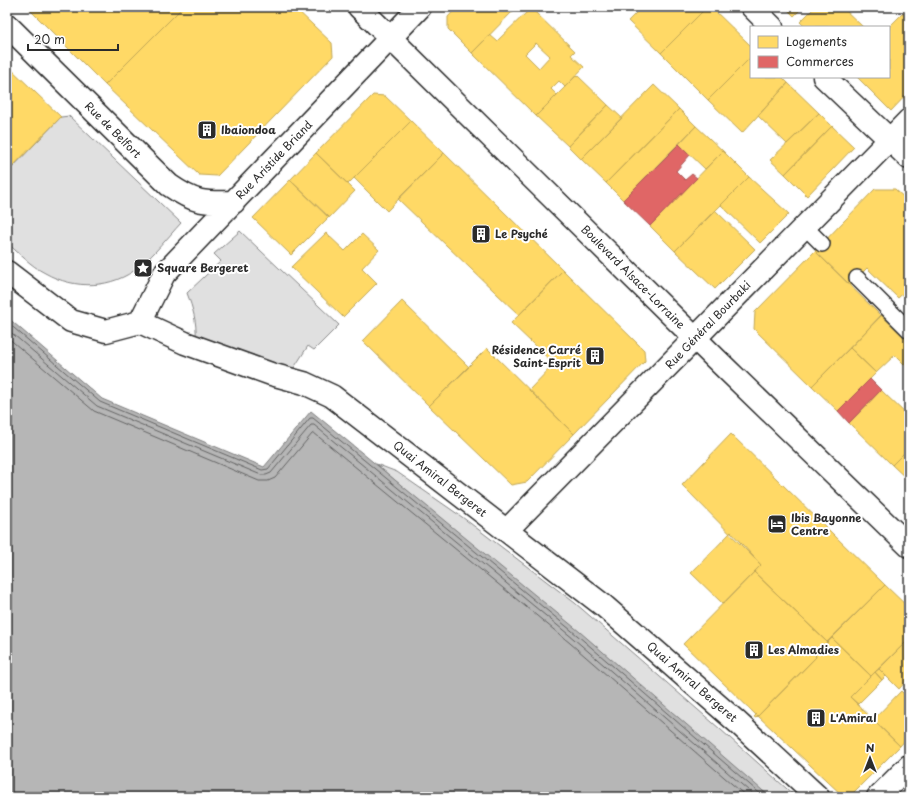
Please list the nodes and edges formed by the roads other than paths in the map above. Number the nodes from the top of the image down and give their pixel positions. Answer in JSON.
{"nodes":[{"id":1,"x":358,"y":7,"type":"edge"},
{"id":2,"x":420,"y":7,"type":"edge"},
{"id":3,"x":752,"y":7,"type":"edge"},
{"id":4,"x":7,"y":26,"type":"edge"},
{"id":5,"x":771,"y":26,"type":"edge"},
{"id":6,"x":389,"y":37,"type":"junction"},
{"id":7,"x":825,"y":78,"type":"edge"},
{"id":8,"x":909,"y":120,"type":"edge"},
{"id":9,"x":890,"y":140,"type":"junction"},
{"id":10,"x":909,"y":158,"type":"edge"},
{"id":11,"x":234,"y":202,"type":"junction"},
{"id":12,"x":805,"y":227,"type":"junction"},
{"id":13,"x":822,"y":244,"type":"dead end"},
{"id":14,"x":7,"y":272,"type":"edge"},
{"id":15,"x":857,"y":278,"type":"dead end"},
{"id":16,"x":140,"y":322,"type":"junction"},
{"id":17,"x":909,"y":330,"type":"edge"},
{"id":18,"x":695,"y":338,"type":"junction"},
{"id":19,"x":507,"y":530,"type":"junction"},
{"id":20,"x":909,"y":546,"type":"edge"},
{"id":21,"x":909,"y":766,"type":"edge"},
{"id":22,"x":818,"y":797,"type":"edge"},
{"id":23,"x":878,"y":797,"type":"edge"}],
"edges":[{"from":1,"to":6,"type":"street","name":"Boulevard Alsace-Lorraine"},
{"from":2,"to":6,"type":"street","name":"Rue Aristide Briand"},
{"from":3,"to":5,"type":"street"},
{"from":4,"to":11,"type":"street","name":"Rue de Belfort"},
{"from":6,"to":11,"type":"street","name":"Rue Aristide Briand"},
{"from":6,"to":18,"type":"street","name":"Boulevard Alsace-Lorraine"},
{"from":7,"to":9,"type":"street"},
{"from":8,"to":9,"type":"street","name":"Rue Général Bourbaki"},
{"from":9,"to":10,"type":"street"},
{"from":9,"to":12,"type":"street","name":"Rue Général Bourbaki"},
{"from":11,"to":16,"type":"street","name":"Rue Aristide Briand"},
{"from":12,"to":13,"type":"lane"},
{"from":12,"to":18,"type":"street","name":"Rue Général Bourbaki"},
{"from":14,"to":16,"type":"street"},
{"from":15,"to":17,"type":"lane"},
{"from":16,"to":19,"type":"street","name":"Quai Amiral Bergeret"},
{"from":18,"to":19,"type":"street","name":"Rue Général Bourbaki"},
{"from":18,"to":20,"type":"street","name":"Boulevard Alsace-Lorraine"},
{"from":19,"to":22,"type":"street","name":"Quai Amiral Bergeret"},
{"from":21,"to":23,"type":"street"}]}
